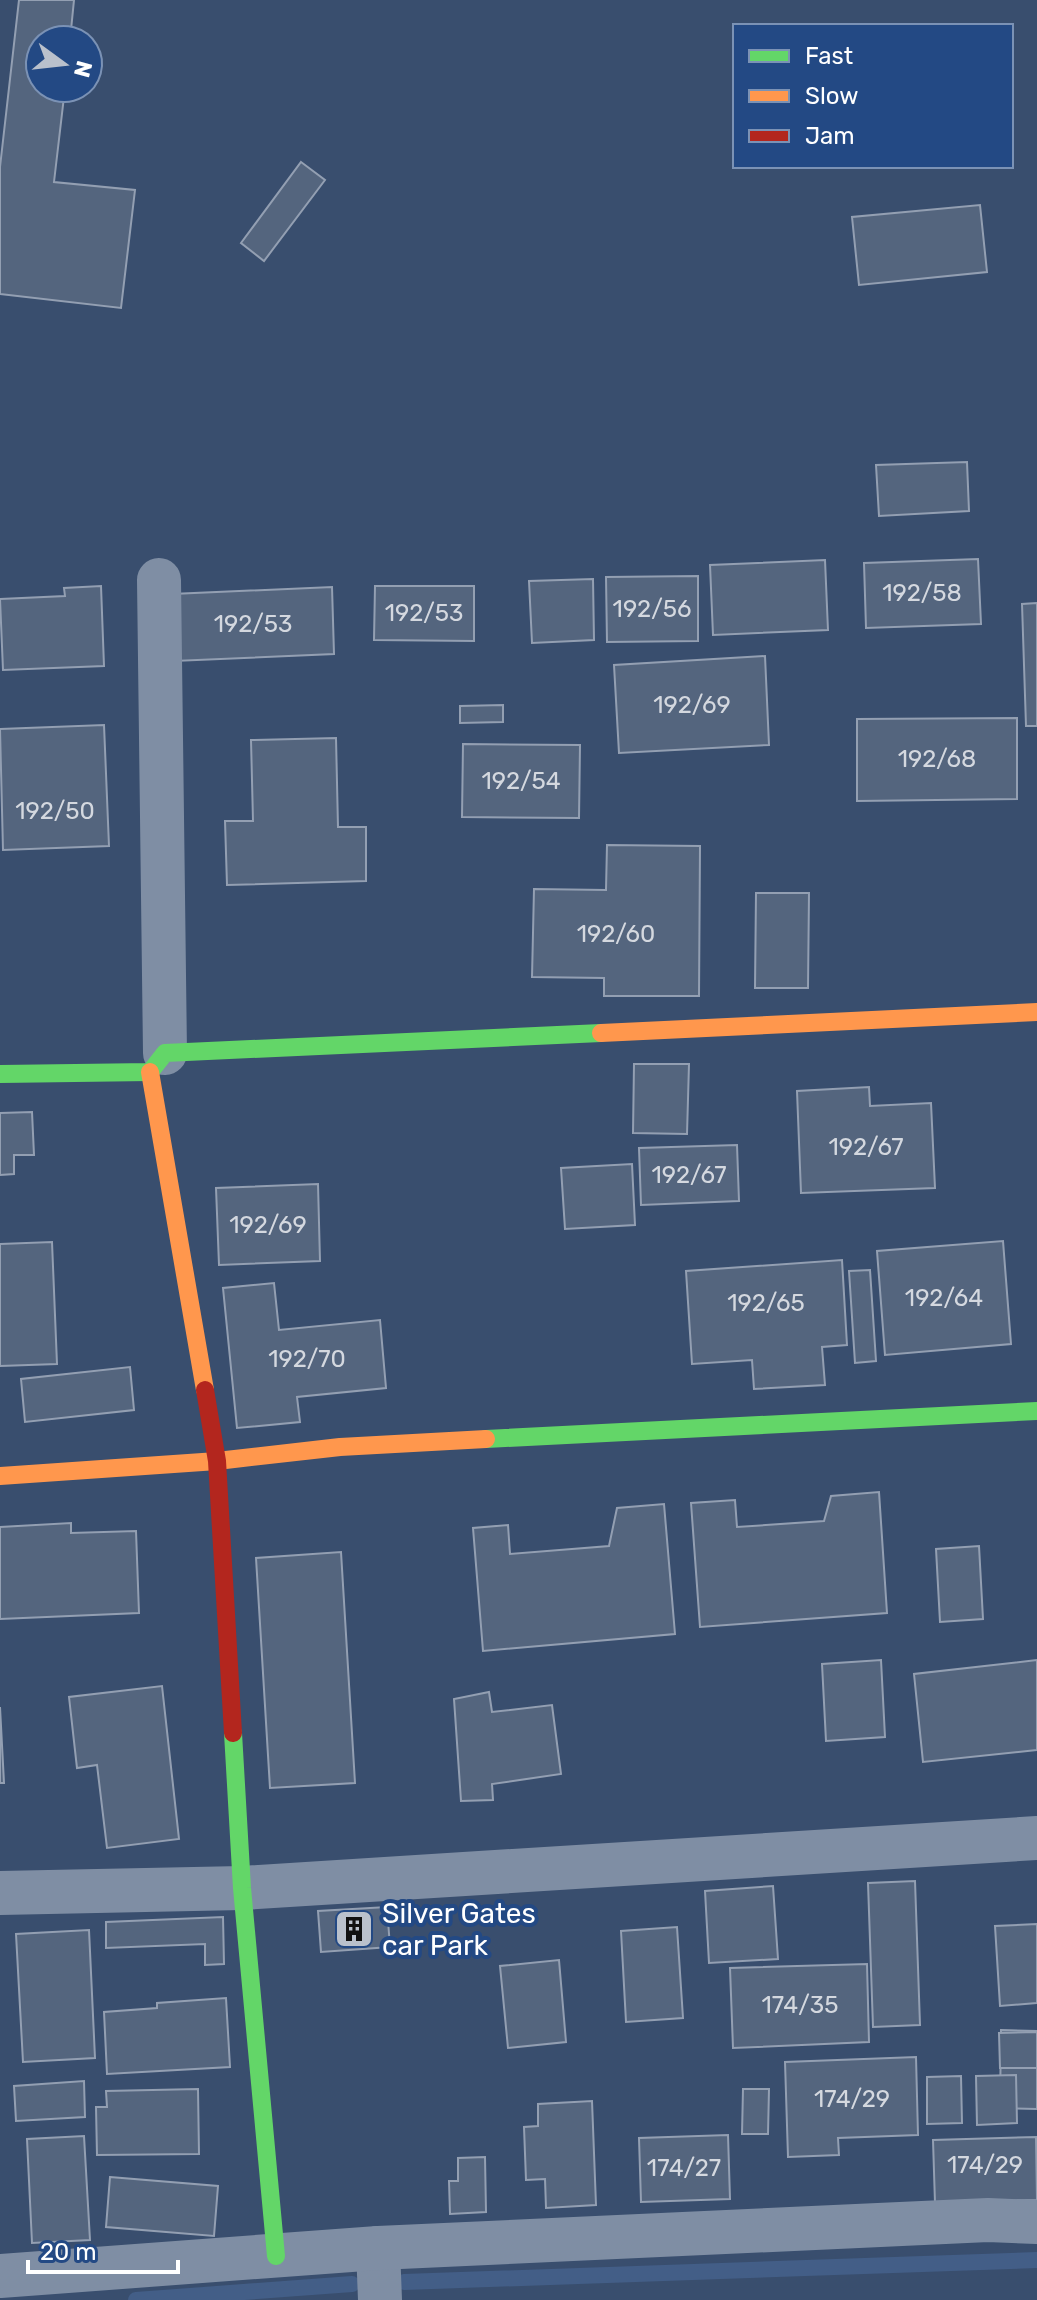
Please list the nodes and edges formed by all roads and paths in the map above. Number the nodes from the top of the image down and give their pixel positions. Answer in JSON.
{"nodes":[{"id":1,"x":159,"y":580,"type":"dead end"},
{"id":2,"x":1037,"y":1012,"type":"edge"},
{"id":3,"x":158,"y":1062,"type":"junction"},
{"id":4,"x":0,"y":1074,"type":"edge"},
{"id":5,"x":1037,"y":1411,"type":"edge"},
{"id":6,"x":217,"y":1461,"type":"junction"},
{"id":7,"x":0,"y":1476,"type":"edge"},
{"id":8,"x":1037,"y":1838,"type":"edge"},
{"id":9,"x":242,"y":1888,"type":"junction"},
{"id":10,"x":0,"y":1893,"type":"edge"},
{"id":11,"x":1037,"y":2222,"type":"edge"},
{"id":12,"x":378,"y":2248,"type":"junction"},
{"id":13,"x":276,"y":2256,"type":"junction"},
{"id":14,"x":0,"y":2276,"type":"edge"},
{"id":15,"x":380,"y":2300,"type":"edge"}],
"edges":[{"from":1,"to":3,"type":"street"},
{"from":2,"to":3,"type":"street"},
{"from":3,"to":4,"type":"street"},
{"from":3,"to":6,"type":"street"},
{"from":5,"to":6,"type":"street"},
{"from":6,"to":7,"type":"street"},
{"from":6,"to":9,"type":"street"},
{"from":8,"to":9,"type":"street"},
{"from":9,"to":10,"type":"street"},
{"from":9,"to":13,"type":"street"},
{"from":11,"to":12,"type":"street"},
{"from":12,"to":13,"type":"street"},
{"from":12,"to":15,"type":"street"},
{"from":13,"to":14,"type":"street"}]}
